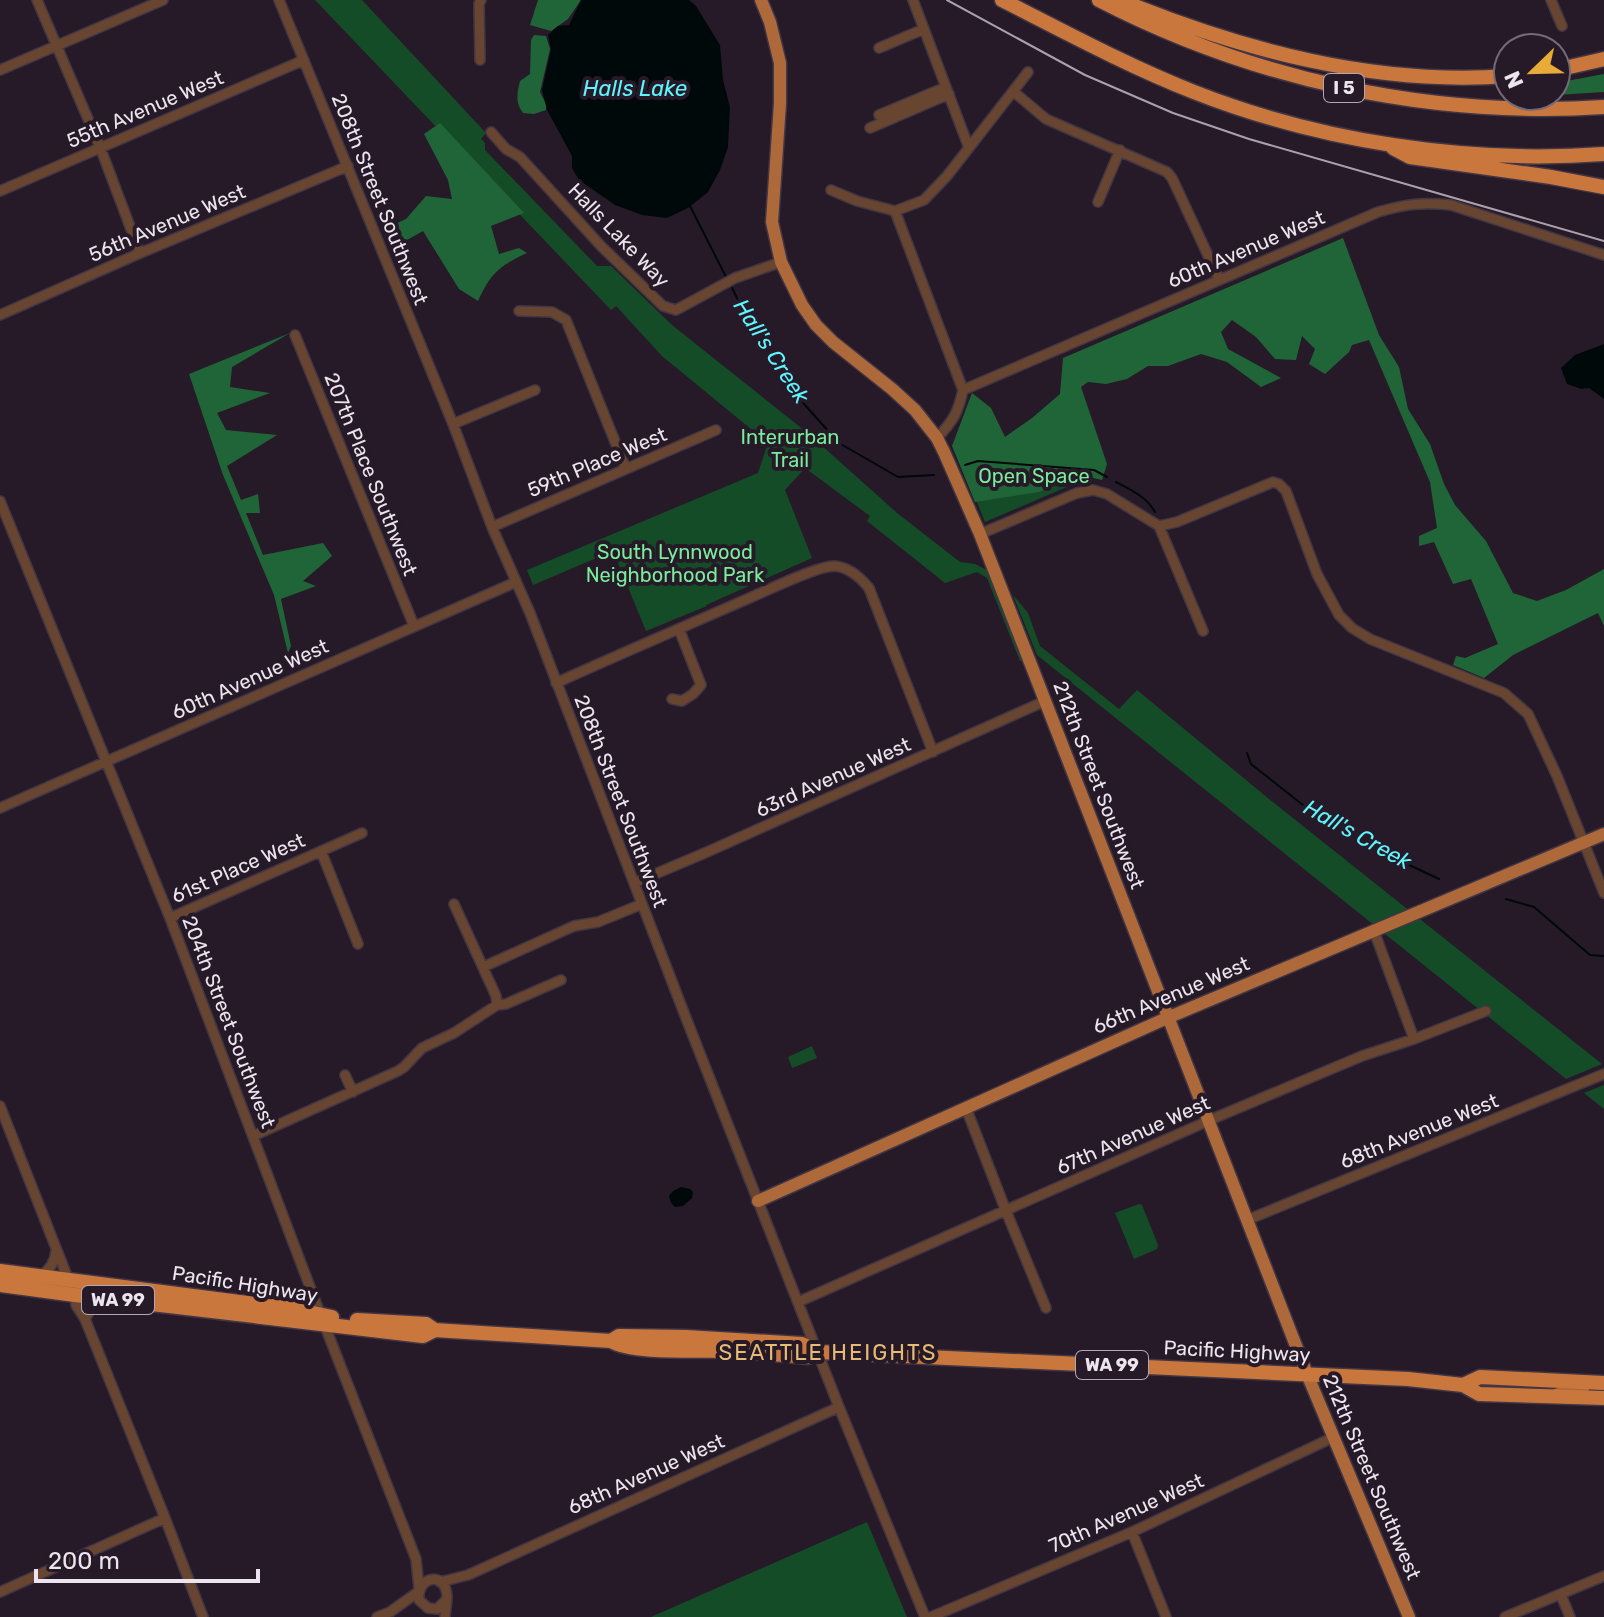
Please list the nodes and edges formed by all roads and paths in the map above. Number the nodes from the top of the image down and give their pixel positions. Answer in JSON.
{"nodes":[{"id":1,"x":37,"y":0,"type":"edge"},
{"id":2,"x":163,"y":0,"type":"edge"},
{"id":3,"x":279,"y":0,"type":"edge"},
{"id":4,"x":481,"y":0,"type":"edge"},
{"id":5,"x":761,"y":0,"type":"edge"},
{"id":6,"x":913,"y":0,"type":"edge"},
{"id":7,"x":1002,"y":0,"type":"edge"},
{"id":8,"x":1099,"y":0,"type":"edge"},
{"id":9,"x":1120,"y":0,"type":"edge"},
{"id":10,"x":1551,"y":0,"type":"edge"},
{"id":11,"x":1562,"y":26,"type":"dead end"},
{"id":12,"x":924,"y":29,"type":"junction"},
{"id":13,"x":56,"y":46,"type":"junction"},
{"id":14,"x":879,"y":48,"type":"dead end"},
{"id":15,"x":1604,"y":59,"type":"edge"},
{"id":16,"x":304,"y":60,"type":"junction"},
{"id":17,"x":480,"y":60,"type":"dead end"},
{"id":18,"x":1572,"y":66,"type":"edge"},
{"id":19,"x":0,"y":70,"type":"edge"},
{"id":20,"x":1028,"y":72,"type":"dead end"},
{"id":21,"x":1492,"y":77,"type":"edge"},
{"id":22,"x":948,"y":90,"type":"junction"},
{"id":23,"x":1014,"y":92,"type":"junction"},
{"id":24,"x":1604,"y":107,"type":"edge"},
{"id":25,"x":879,"y":115,"type":"dead end"},
{"id":26,"x":870,"y":128,"type":"dead end"},
{"id":27,"x":491,"y":132,"type":"dead end"},
{"id":28,"x":1382,"y":143,"type":"junction"},
{"id":29,"x":100,"y":147,"type":"junction"},
{"id":30,"x":969,"y":148,"type":"junction"},
{"id":31,"x":1120,"y":150,"type":"junction"},
{"id":32,"x":1604,"y":154,"type":"edge"},
{"id":33,"x":348,"y":166,"type":"junction"},
{"id":34,"x":1604,"y":187,"type":"edge"},
{"id":35,"x":831,"y":190,"type":"dead end"},
{"id":36,"x":0,"y":191,"type":"edge"},
{"id":37,"x":1098,"y":202,"type":"dead end"},
{"id":38,"x":895,"y":211,"type":"junction"},
{"id":39,"x":140,"y":253,"type":"junction"},
{"id":40,"x":1604,"y":255,"type":"edge"},
{"id":41,"x":781,"y":262,"type":"junction"},
{"id":42,"x":1219,"y":279,"type":"junction"},
{"id":43,"x":519,"y":311,"type":"dead end"},
{"id":44,"x":0,"y":315,"type":"edge"},
{"id":45,"x":295,"y":335,"type":"dead end"},
{"id":46,"x":535,"y":390,"type":"dead end"},
{"id":47,"x":963,"y":390,"type":"junction"},
{"id":48,"x":453,"y":424,"type":"junction"},
{"id":49,"x":716,"y":430,"type":"dead end"},
{"id":50,"x":937,"y":438,"type":"junction"},
{"id":51,"x":626,"y":469,"type":"junction"},
{"id":52,"x":0,"y":501,"type":"edge"},
{"id":53,"x":1159,"y":526,"type":"junction"},
{"id":54,"x":492,"y":527,"type":"junction"},
{"id":55,"x":980,"y":534,"type":"junction"},
{"id":56,"x":516,"y":582,"type":"junction"},
{"id":57,"x":414,"y":626,"type":"junction"},
{"id":58,"x":679,"y":629,"type":"junction"},
{"id":59,"x":1203,"y":631,"type":"dead end"},
{"id":60,"x":556,"y":683,"type":"junction"},
{"id":61,"x":672,"y":699,"type":"dead end"},
{"id":62,"x":1045,"y":701,"type":"junction"},
{"id":63,"x":933,"y":752,"type":"junction"},
{"id":64,"x":107,"y":762,"type":"junction"},
{"id":65,"x":0,"y":794,"type":"edge"},
{"id":66,"x":2,"y":807,"type":"edge"},
{"id":67,"x":362,"y":833,"type":"dead end"},
{"id":68,"x":1604,"y":834,"type":"edge"},
{"id":69,"x":1584,"y":843,"type":"junction"},
{"id":70,"x":321,"y":851,"type":"junction"},
{"id":71,"x":634,"y":883,"type":"junction"},
{"id":72,"x":1604,"y":893,"type":"edge"},
{"id":73,"x":454,"y":904,"type":"dead end"},
{"id":74,"x":642,"y":904,"type":"junction"},
{"id":75,"x":170,"y":918,"type":"junction"},
{"id":76,"x":1374,"y":931,"type":"junction"},
{"id":77,"x":358,"y":944,"type":"dead end"},
{"id":78,"x":483,"y":967,"type":"junction"},
{"id":79,"x":561,"y":980,"type":"dead end"},
{"id":80,"x":497,"y":1005,"type":"junction"},
{"id":81,"x":1486,"y":1011,"type":"dead end"},
{"id":82,"x":1167,"y":1018,"type":"junction"},
{"id":83,"x":1414,"y":1039,"type":"junction"},
{"id":84,"x":1604,"y":1074,"type":"edge"},
{"id":85,"x":345,"y":1075,"type":"dead end"},
{"id":86,"x":353,"y":1092,"type":"junction"},
{"id":87,"x":0,"y":1106,"type":"edge"},
{"id":88,"x":966,"y":1108,"type":"junction"},
{"id":89,"x":1208,"y":1121,"type":"junction"},
{"id":90,"x":253,"y":1136,"type":"junction"},
{"id":91,"x":758,"y":1201,"type":"junction"},
{"id":92,"x":1006,"y":1211,"type":"junction"},
{"id":93,"x":1247,"y":1220,"type":"junction"},
{"id":94,"x":56,"y":1248,"type":"junction"},
{"id":95,"x":0,"y":1271,"type":"edge"},
{"id":96,"x":39,"y":1277,"type":"junction"},
{"id":97,"x":69,"y":1281,"type":"junction"},
{"id":98,"x":0,"y":1285,"type":"edge"},
{"id":99,"x":75,"y":1295,"type":"junction"},
{"id":100,"x":101,"y":1298,"type":"junction"},
{"id":101,"x":798,"y":1302,"type":"junction"},
{"id":102,"x":1046,"y":1308,"type":"dead end"},
{"id":103,"x":85,"y":1319,"type":"junction"},
{"id":104,"x":323,"y":1321,"type":"junction"},
{"id":105,"x":647,"y":1342,"type":"junction"},
{"id":106,"x":818,"y":1352,"type":"junction"},
{"id":107,"x":1307,"y":1374,"type":"junction"},
{"id":108,"x":1586,"y":1382,"type":"junction"},
{"id":109,"x":1604,"y":1383,"type":"edge"},
{"id":110,"x":1463,"y":1385,"type":"junction"},
{"id":111,"x":1553,"y":1396,"type":"junction"},
{"id":112,"x":1604,"y":1398,"type":"edge"},
{"id":113,"x":839,"y":1407,"type":"junction"},
{"id":114,"x":1334,"y":1437,"type":"junction"},
{"id":115,"x":165,"y":1518,"type":"junction"},
{"id":116,"x":1132,"y":1532,"type":"junction"},
{"id":117,"x":416,"y":1559,"type":"junction"},
{"id":118,"x":468,"y":1575,"type":"junction"},
{"id":119,"x":1604,"y":1576,"type":"edge"},
{"id":120,"x":438,"y":1581,"type":"junction"},
{"id":121,"x":419,"y":1590,"type":"junction"},
{"id":122,"x":0,"y":1592,"type":"edge"},
{"id":123,"x":1561,"y":1595,"type":"junction"},
{"id":124,"x":447,"y":1598,"type":"junction"},
{"id":125,"x":426,"y":1607,"type":"junction"},
{"id":126,"x":390,"y":1612,"type":"junction"},
{"id":127,"x":203,"y":1617,"type":"edge"},
{"id":128,"x":377,"y":1617,"type":"edge"},
{"id":129,"x":436,"y":1617,"type":"edge"},
{"id":130,"x":445,"y":1617,"type":"edge"},
{"id":131,"x":928,"y":1617,"type":"edge"},
{"id":132,"x":1166,"y":1617,"type":"edge"},
{"id":133,"x":1409,"y":1617,"type":"edge"},
{"id":134,"x":1505,"y":1617,"type":"edge"},
{"id":135,"x":1570,"y":1617,"type":"edge"}],
"edges":[{"from":1,"to":13,"type":"street"},
{"from":2,"to":13,"type":"street"},
{"from":3,"to":16,"type":"street","name":"208th Street Southwest"},
{"from":4,"to":17,"type":"street"},
{"from":5,"to":41,"type":"main road","name":"212th Street Southwest"},
{"from":6,"to":12,"type":"street"},
{"from":7,"to":28,"type":"highway","number":"I 5"},
{"from":8,"to":24,"type":"highway","number":"I 5"},
{"from":9,"to":21,"type":"highway"},
{"from":10,"to":11,"type":"street"},
{"from":12,"to":14,"type":"street"},
{"from":12,"to":22,"type":"street"},
{"from":13,"to":19,"type":"street"},
{"from":13,"to":29,"type":"street"},
{"from":15,"to":18,"type":"highway"},
{"from":16,"to":29,"type":"street","name":"55th Avenue West"},
{"from":16,"to":33,"type":"street","name":"208th Street Southwest"},
{"from":20,"to":23,"type":"street"},
{"from":22,"to":25,"type":"street"},
{"from":22,"to":26,"type":"street"},
{"from":22,"to":30,"type":"street"},
{"from":23,"to":30,"type":"street"},
{"from":23,"to":31,"type":"street"},
{"from":27,"to":41,"type":"street","name":"Halls Lake Way"},
{"from":28,"to":32,"type":"highway","number":"I 5"},
{"from":28,"to":34,"type":"highway"},
{"from":29,"to":36,"type":"street","name":"55th Avenue West"},
{"from":29,"to":39,"type":"street"},
{"from":30,"to":38,"type":"street"},
{"from":31,"to":37,"type":"street"},
{"from":31,"to":42,"type":"street"},
{"from":33,"to":39,"type":"street","name":"56th Avenue West"},
{"from":33,"to":48,"type":"street","name":"208th Street Southwest"},
{"from":35,"to":38,"type":"street"},
{"from":38,"to":47,"type":"street"},
{"from":39,"to":44,"type":"street","name":"56th Avenue West"},
{"from":40,"to":42,"type":"street","name":"60th Avenue West"},
{"from":41,"to":50,"type":"main road","name":"212th Street Southwest"},
{"from":42,"to":47,"type":"street","name":"60th Avenue West"},
{"from":43,"to":51,"type":"street"},
{"from":45,"to":57,"type":"street","name":"207th Place Southwest"},
{"from":46,"to":48,"type":"street"},
{"from":47,"to":50,"type":"street"},
{"from":48,"to":54,"type":"street","name":"208th Street Southwest"},
{"from":49,"to":51,"type":"street","name":"59th Place West"},
{"from":50,"to":55,"type":"main road","name":"212th Street Southwest"},
{"from":51,"to":54,"type":"street","name":"59th Place West"},
{"from":52,"to":64,"type":"street","name":"204th Street Southwest"},
{"from":53,"to":55,"type":"street"},
{"from":53,"to":59,"type":"street"},
{"from":53,"to":69,"type":"street"},
{"from":54,"to":56,"type":"street","name":"208th Street Southwest"},
{"from":55,"to":62,"type":"main road","name":"212th Street Southwest"},
{"from":56,"to":57,"type":"street","name":"60th Avenue West"},
{"from":56,"to":60,"type":"street","name":"208th Street Southwest"},
{"from":57,"to":64,"type":"street","name":"60th Avenue West"},
{"from":58,"to":60,"type":"street"},
{"from":58,"to":61,"type":"street"},
{"from":58,"to":63,"type":"street"},
{"from":60,"to":71,"type":"street","name":"208th Street Southwest"},
{"from":62,"to":63,"type":"street","name":"63rd Avenue West"},
{"from":62,"to":82,"type":"main road","name":"212th Street Southwest"},
{"from":63,"to":71,"type":"street","name":"63rd Avenue West"},
{"from":64,"to":66,"type":"street","name":"60th Avenue West"},
{"from":64,"to":75,"type":"street","name":"204th Street Southwest"},
{"from":65,"to":66,"type":"street"},
{"from":67,"to":70,"type":"street","name":"61st Place West"},
{"from":68,"to":69,"type":"main road","name":"66th Avenue West"},
{"from":69,"to":72,"type":"street"},
{"from":69,"to":76,"type":"main road","name":"66th Avenue West"},
{"from":70,"to":75,"type":"street","name":"61st Place West"},
{"from":70,"to":77,"type":"street","name":"61st Place West"},
{"from":71,"to":74,"type":"street","name":"208th Street Southwest"},
{"from":73,"to":78,"type":"street"},
{"from":74,"to":78,"type":"street"},
{"from":74,"to":91,"type":"street","name":"208th Street Southwest"},
{"from":75,"to":90,"type":"street","name":"204th Street Southwest"},
{"from":76,"to":82,"type":"main road","name":"66th Avenue West"},
{"from":76,"to":83,"type":"street"},
{"from":78,"to":80,"type":"street"},
{"from":79,"to":80,"type":"street"},
{"from":80,"to":86,"type":"street"},
{"from":81,"to":83,"type":"street","name":"67th Avenue West"},
{"from":82,"to":88,"type":"main road","name":"66th Avenue West"},
{"from":82,"to":89,"type":"main road","name":"212th Street Southwest"},
{"from":83,"to":89,"type":"street","name":"67th Avenue West"},
{"from":84,"to":93,"type":"street","name":"68th Avenue West"},
{"from":85,"to":86,"type":"street"},
{"from":86,"to":90,"type":"street"},
{"from":87,"to":94,"type":"street"},
{"from":88,"to":91,"type":"main road","name":"66th Avenue West"},
{"from":88,"to":92,"type":"street"},
{"from":89,"to":92,"type":"street","name":"67th Avenue West"},
{"from":89,"to":93,"type":"main road","name":"212th Street Southwest"},
{"from":90,"to":104,"type":"street","name":"204th Street Southwest"},
{"from":91,"to":101,"type":"street","name":"208th Street Southwest"},
{"from":92,"to":101,"type":"street","name":"67th Avenue West"},
{"from":92,"to":102,"type":"street"},
{"from":93,"to":107,"type":"main road","name":"212th Street Southwest"},
{"from":94,"to":96,"type":"street"},
{"from":94,"to":97,"type":"street"},
{"from":95,"to":96,"type":"highway","name":"Pacific Highway","number":"WA 99"},
{"from":96,"to":97,"type":"highway","name":"Pacific Highway","number":"WA 99"},
{"from":97,"to":104,"type":"highway","name":"Pacific Highway","number":"WA 99"},
{"from":98,"to":99,"type":"highway","name":"Pacific Highway","number":"WA 99"},
{"from":99,"to":100,"type":"highway","name":"Pacific Highway","number":"WA 99"},
{"from":99,"to":103,"type":"street"},
{"from":100,"to":103,"type":"street"},
{"from":100,"to":104,"type":"highway","name":"Pacific Highway","number":"WA 99"},
{"from":101,"to":106,"type":"street","name":"208th Street Southwest"},
{"from":103,"to":115,"type":"street"},
{"from":104,"to":105,"type":"highway","name":"Pacific Highway","number":"WA 99"},
{"from":104,"to":117,"type":"street","name":"204th Street Southwest"},
{"from":105,"to":106,"type":"highway","name":"Pacific Highway","number":"WA 99"},
{"from":105,"to":106,"type":"highway","name":"Pacific Highway","number":"WA 99"},
{"from":106,"to":107,"type":"highway","name":"Pacific Highway","number":"WA 99"},
{"from":106,"to":113,"type":"street","name":"208th Street Southwest"},
{"from":107,"to":110,"type":"highway","name":"Pacific Highway","number":"WA 99"},
{"from":107,"to":114,"type":"main road","name":"212th Street Southwest"},
{"from":108,"to":109,"type":"highway","name":"Pacific Highway","number":"WA 99"},
{"from":108,"to":110,"type":"highway","name":"Pacific Highway","number":"WA 99"},
{"from":108,"to":111,"type":"main road"},
{"from":110,"to":111,"type":"highway","name":"Pacific Highway","number":"WA 99"},
{"from":111,"to":112,"type":"highway","name":"Pacific Highway","number":"WA 99"},
{"from":113,"to":118,"type":"street","name":"68th Avenue West"},
{"from":113,"to":131,"type":"street","name":"208th Street Southwest"},
{"from":114,"to":116,"type":"street","name":"70th Avenue West"},
{"from":114,"to":133,"type":"main road","name":"212th Street Southwest"},
{"from":115,"to":122,"type":"street"},
{"from":115,"to":127,"type":"street"},
{"from":116,"to":131,"type":"street","name":"70th Avenue West"},
{"from":116,"to":132,"type":"street"},
{"from":117,"to":120,"type":"street","name":"204th Street Southwest"},
{"from":117,"to":121,"type":"street","name":"204th Street Southwest"},
{"from":118,"to":120,"type":"street","name":"68th Avenue West"},
{"from":118,"to":124,"type":"street","name":"68th Avenue West"},
{"from":119,"to":123,"type":"street"},
{"from":120,"to":121,"type":"street"},
{"from":120,"to":124,"type":"street"},
{"from":121,"to":125,"type":"street"},
{"from":121,"to":126,"type":"street"},
{"from":123,"to":134,"type":"street"},
{"from":123,"to":135,"type":"street"},
{"from":124,"to":125,"type":"street"},
{"from":124,"to":130,"type":"street"},
{"from":125,"to":126,"type":"street"},
{"from":125,"to":129,"type":"street"},
{"from":126,"to":128,"type":"street"}]}
